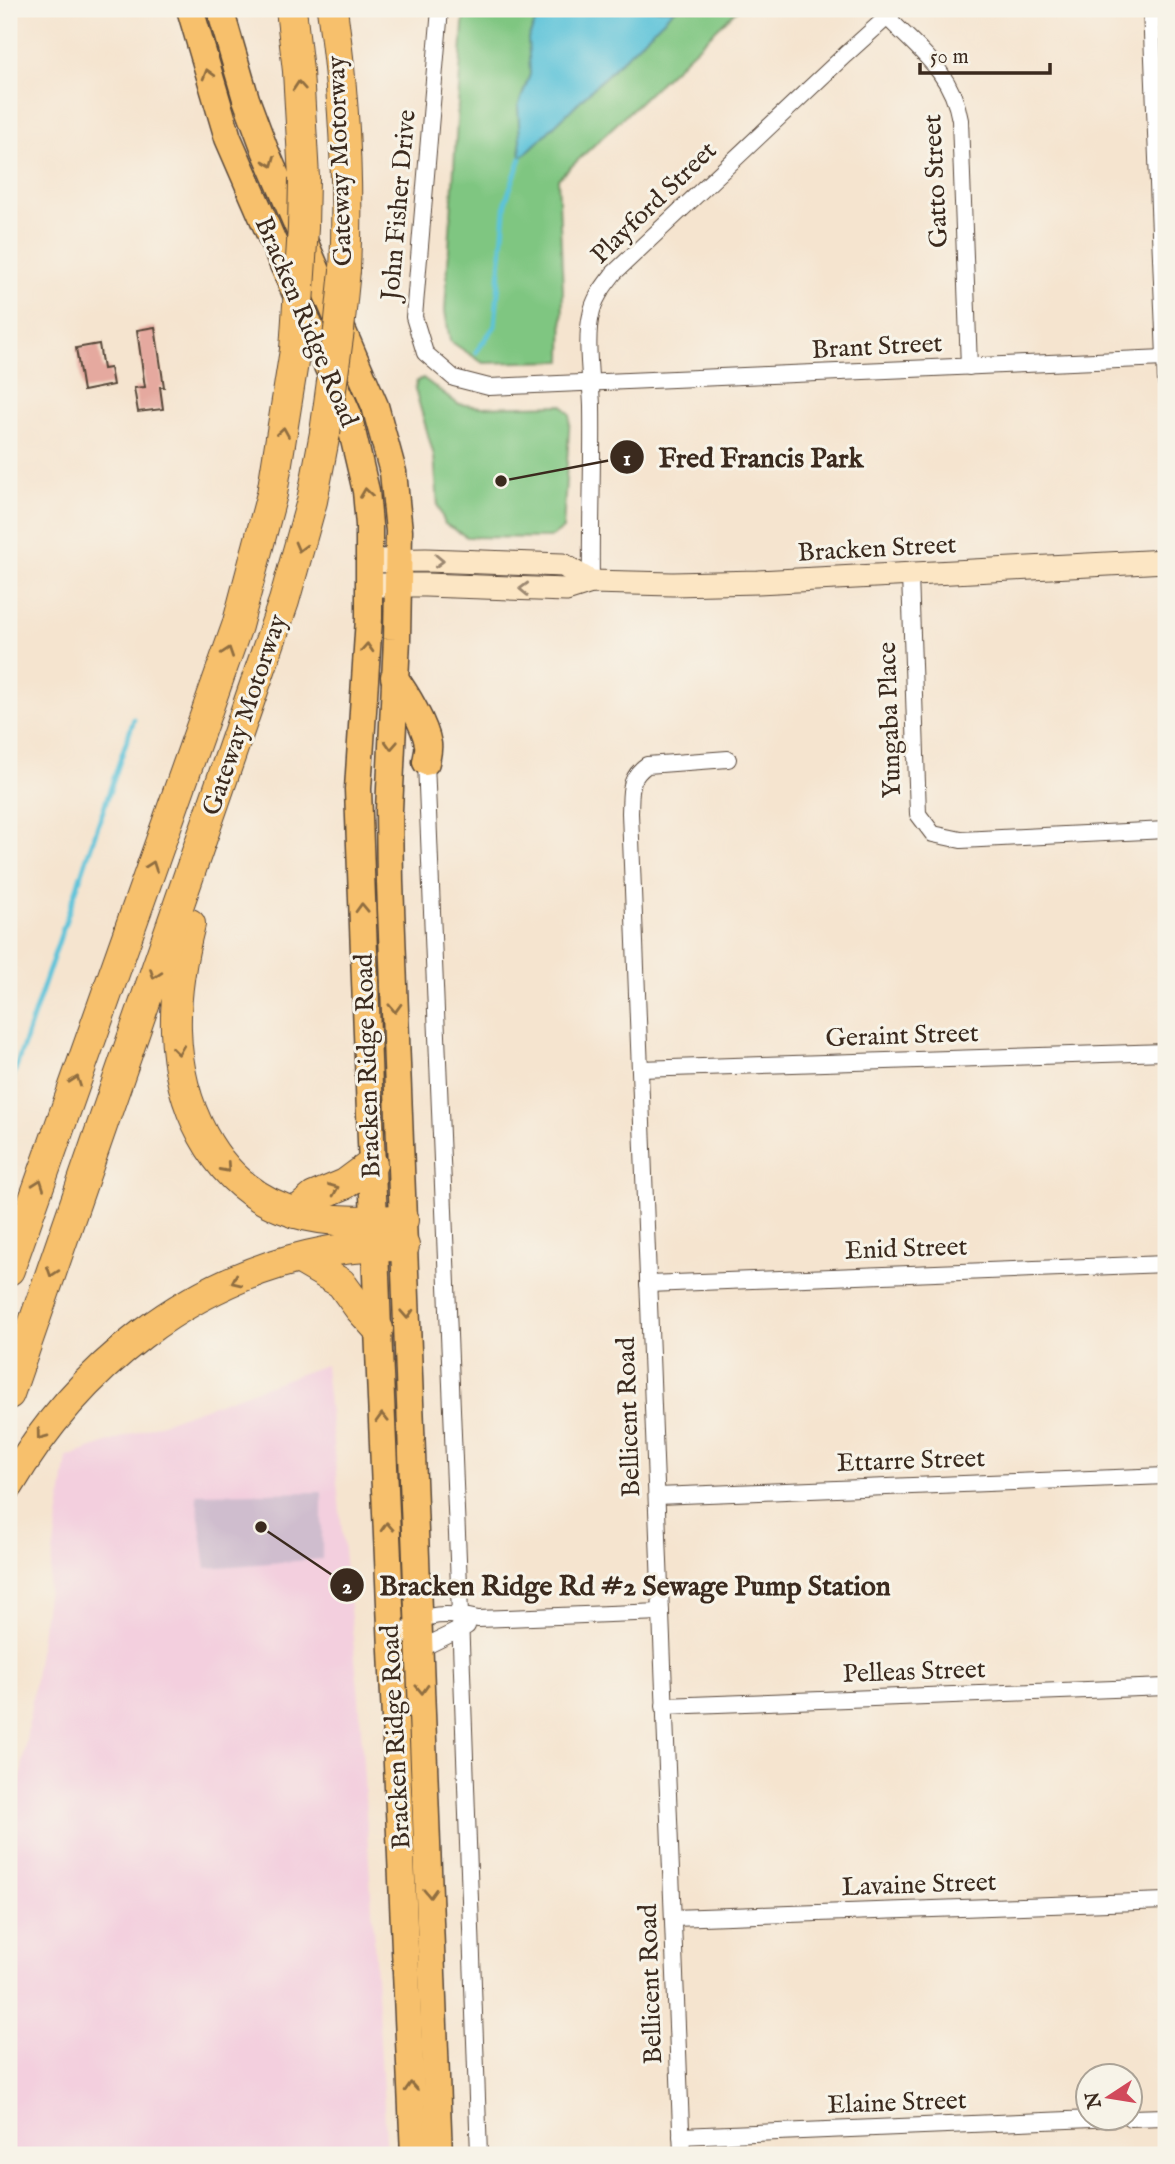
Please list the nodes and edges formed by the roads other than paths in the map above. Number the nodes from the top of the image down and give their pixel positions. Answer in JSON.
{"nodes":[{"id":1,"x":190,"y":9,"type":"edge"},
{"id":2,"x":220,"y":9,"type":"edge"},
{"id":3,"x":291,"y":9,"type":"edge"},
{"id":4,"x":332,"y":9,"type":"edge"},
{"id":5,"x":440,"y":9,"type":"edge"},
{"id":6,"x":1151,"y":9,"type":"edge"},
{"id":7,"x":891,"y":13,"type":"edge"},
{"id":8,"x":1165,"y":358,"type":"edge"},
{"id":9,"x":970,"y":367,"type":"junction"},
{"id":10,"x":1166,"y":382,"type":"edge"},
{"id":11,"x":592,"y":383,"type":"junction"},
{"id":12,"x":1166,"y":561,"type":"edge"},
{"id":13,"x":369,"y":573,"type":"junction"},
{"id":14,"x":398,"y":573,"type":"junction"},
{"id":15,"x":910,"y":575,"type":"junction"},
{"id":16,"x":591,"y":582,"type":"junction"},
{"id":17,"x":394,"y":677,"type":"junction"},
{"id":18,"x":728,"y":759,"type":"dead end"},
{"id":19,"x":426,"y":762,"type":"joint"},
{"id":20,"x":1166,"y":830,"type":"edge"},
{"id":21,"x":185,"y":886,"type":"junction"},
{"id":22,"x":1166,"y":1052,"type":"edge"},
{"id":23,"x":640,"y":1069,"type":"junction"},
{"id":24,"x":372,"y":1164,"type":"junction"},
{"id":25,"x":295,"y":1213,"type":"junction"},
{"id":26,"x":389,"y":1233,"type":"junction"},
{"id":27,"x":300,"y":1258,"type":"junction"},
{"id":28,"x":1166,"y":1264,"type":"edge"},
{"id":29,"x":9,"y":1270,"type":"edge"},
{"id":30,"x":648,"y":1283,"type":"junction"},
{"id":31,"x":378,"y":1329,"type":"junction"},
{"id":32,"x":9,"y":1394,"type":"edge"},
{"id":33,"x":1166,"y":1476,"type":"edge"},
{"id":34,"x":9,"y":1485,"type":"edge"},
{"id":35,"x":657,"y":1496,"type":"junction"},
{"id":36,"x":661,"y":1612,"type":"junction"},
{"id":37,"x":419,"y":1620,"type":"junction"},
{"id":38,"x":460,"y":1622,"type":"junction"},
{"id":39,"x":392,"y":1644,"type":"junction"},
{"id":40,"x":420,"y":1649,"type":"junction"},
{"id":41,"x":1166,"y":1687,"type":"edge"},
{"id":42,"x":664,"y":1706,"type":"junction"},
{"id":43,"x":1166,"y":1901,"type":"edge"},
{"id":44,"x":673,"y":1918,"type":"junction"},
{"id":45,"x":1166,"y":2116,"type":"edge"},
{"id":46,"x":1144,"y":2117,"type":"edge"},
{"id":47,"x":1074,"y":2121,"type":"edge"},
{"id":48,"x":681,"y":2136,"type":"junction"},
{"id":49,"x":414,"y":2155,"type":"edge"},
{"id":50,"x":439,"y":2155,"type":"edge"},
{"id":51,"x":479,"y":2155,"type":"edge"},
{"id":52,"x":682,"y":2155,"type":"edge"}],
"edges":[{"from":13,"to":1,"type":"main road","name":"Bracken Ridge Road","one_way":true},
{"from":2,"to":14,"type":"main road","name":"Bracken Ridge Road","one_way":true},
{"from":29,"to":3,"type":"highway","name":"Gateway Motorway","one_way":true,"bridge":true},
{"from":4,"to":21,"type":"highway","name":"Gateway Motorway","one_way":true,"bridge":true},
{"from":5,"to":11,"type":"street","name":"John Fisher Drive"},
{"from":6,"to":8,"type":"street"},
{"from":7,"to":9,"type":"street","name":"Gatto Street"},
{"from":7,"to":11,"type":"street","name":"Playford Street"},
{"from":8,"to":9,"type":"street","name":"Brant Street"},
{"from":8,"to":10,"type":"street"},
{"from":9,"to":11,"type":"street","name":"Brant Street"},
{"from":11,"to":16,"type":"street","name":"Playford Street"},
{"from":12,"to":15,"type":"street","name":"Bracken Street"},
{"from":13,"to":14,"type":"street","name":"Bracken Street"},
{"from":24,"to":13,"type":"main road","name":"Bracken Ridge Road","one_way":true},
{"from":14,"to":16,"type":"street","name":"Bracken Street"},
{"from":14,"to":17,"type":"main road","name":"Bracken Ridge Road"},
{"from":15,"to":16,"type":"street","name":"Bracken Street"},
{"from":15,"to":20,"type":"street","name":"Yungaba Place"},
{"from":17,"to":19,"type":"main road"},
{"from":17,"to":26,"type":"main road","name":"Bracken Ridge Road","one_way":true},
{"from":18,"to":23,"type":"street","name":"Bellicent Road"},
{"from":19,"to":38,"type":"street"},
{"from":21,"to":25,"type":"highway","one_way":true},
{"from":21,"to":32,"type":"highway","name":"Gateway Motorway","one_way":true},
{"from":22,"to":23,"type":"street","name":"Geraint Street"},
{"from":23,"to":30,"type":"street","name":"Bellicent Road"},
{"from":25,"to":24,"type":"highway","one_way":true},
{"from":24,"to":26,"type":"main road","name":"Bracken Ridge Road"},
{"from":25,"to":26,"type":"highway"},
{"from":26,"to":27,"type":"highway"},
{"from":26,"to":31,"type":"main road","name":"Bracken Ridge Road"},
{"from":26,"to":37,"type":"main road","name":"Bracken Ridge Road","one_way":true},
{"from":27,"to":31,"type":"highway"},
{"from":27,"to":34,"type":"highway","one_way":true},
{"from":28,"to":30,"type":"street","name":"Enid Street"},
{"from":30,"to":35,"type":"street","name":"Bellicent Road"},
{"from":39,"to":31,"type":"main road","name":"Bracken Ridge Road","one_way":true},
{"from":33,"to":35,"type":"street","name":"Ettarre Street"},
{"from":35,"to":36,"type":"street","name":"Bellicent Road"},
{"from":36,"to":38,"type":"street"},
{"from":36,"to":42,"type":"street","name":"Bellicent Road"},
{"from":37,"to":38,"type":"street"},
{"from":37,"to":39,"type":"street"},
{"from":37,"to":40,"type":"main road","name":"Bracken Ridge Road"},
{"from":38,"to":40,"type":"street"},
{"from":38,"to":51,"type":"street"},
{"from":49,"to":39,"type":"main road","name":"Bracken Ridge Road","one_way":true},
{"from":40,"to":50,"type":"main road","name":"Bracken Ridge Road","one_way":true},
{"from":41,"to":42,"type":"street","name":"Pelleas Street"},
{"from":42,"to":44,"type":"street","name":"Bellicent Road"},
{"from":43,"to":44,"type":"street","name":"Lavaine Street"},
{"from":44,"to":48,"type":"street","name":"Bellicent Road"},
{"from":45,"to":46,"type":"street"},
{"from":47,"to":48,"type":"street","name":"Elaine Street"},
{"from":48,"to":52,"type":"street","name":"Bellicent Road"}]}
